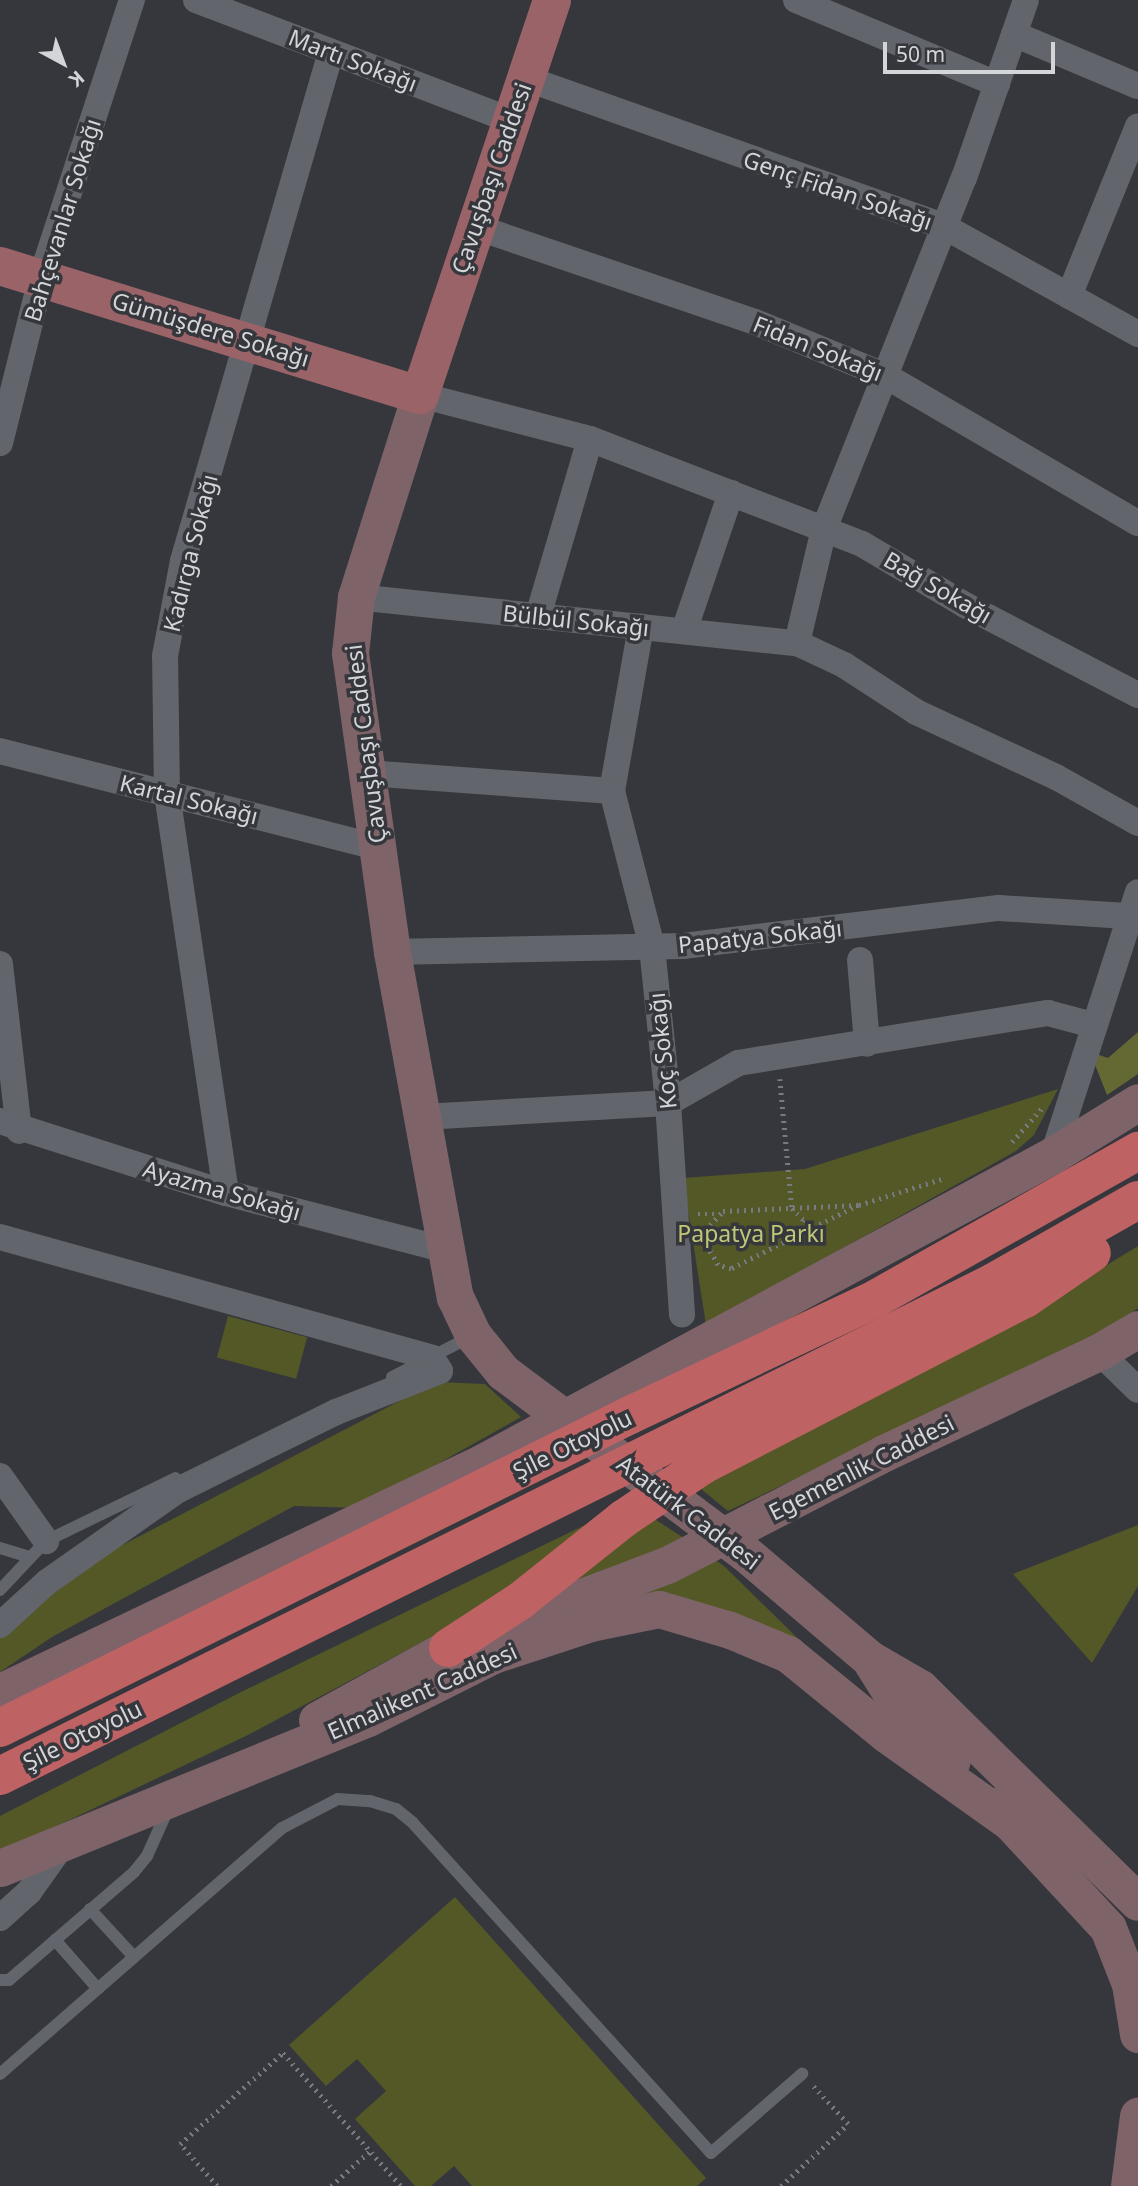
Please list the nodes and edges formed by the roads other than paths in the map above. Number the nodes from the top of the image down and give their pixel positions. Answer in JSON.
{"nodes":[{"id":1,"x":132,"y":0,"type":"edge"},
{"id":2,"x":196,"y":0,"type":"edge"},
{"id":3,"x":552,"y":0,"type":"edge"},
{"id":4,"x":796,"y":0,"type":"edge"},
{"id":5,"x":1026,"y":0,"type":"edge"},
{"id":6,"x":1014,"y":34,"type":"junction"},
{"id":7,"x":331,"y":52,"type":"junction"},
{"id":8,"x":524,"y":78,"type":"junction"},
{"id":9,"x":997,"y":84,"type":"junction"},
{"id":10,"x":1138,"y":86,"type":"edge"},
{"id":11,"x":510,"y":120,"type":"junction"},
{"id":12,"x":1138,"y":126,"type":"edge"},
{"id":13,"x":473,"y":226,"type":"junction"},
{"id":14,"x":945,"y":227,"type":"junction"},
{"id":15,"x":0,"y":266,"type":"edge"},
{"id":16,"x":41,"y":278,"type":"junction"},
{"id":17,"x":1069,"y":296,"type":"junction"},
{"id":18,"x":1138,"y":334,"type":"edge"},
{"id":19,"x":247,"y":340,"type":"junction"},
{"id":20,"x":886,"y":376,"type":"junction"},
{"id":21,"x":421,"y":395,"type":"junction"},
{"id":22,"x":590,"y":439,"type":"junction"},
{"id":23,"x":0,"y":443,"type":"edge"},
{"id":24,"x":731,"y":493,"type":"junction"},
{"id":25,"x":1138,"y":523,"type":"edge"},
{"id":26,"x":824,"y":529,"type":"junction"},
{"id":27,"x":356,"y":597,"type":"junction"},
{"id":28,"x":538,"y":616,"type":"junction"},
{"id":29,"x":641,"y":627,"type":"junction"},
{"id":30,"x":684,"y":631,"type":"junction"},
{"id":31,"x":797,"y":643,"type":"junction"},
{"id":32,"x":1138,"y":695,"type":"edge"},
{"id":33,"x":0,"y":751,"type":"edge"},
{"id":34,"x":367,"y":773,"type":"junction"},
{"id":35,"x":612,"y":791,"type":"junction"},
{"id":36,"x":167,"y":794,"type":"junction"},
{"id":37,"x":1138,"y":822,"type":"edge"},
{"id":38,"x":377,"y":847,"type":"junction"},
{"id":39,"x":1133,"y":904,"type":"edge"},
{"id":40,"x":652,"y":947,"type":"junction"},
{"id":41,"x":392,"y":952,"type":"junction"},
{"id":42,"x":860,"y":960,"type":"dead end"},
{"id":43,"x":0,"y":964,"type":"edge"},
{"id":44,"x":1093,"y":1025,"type":"junction"},
{"id":45,"x":867,"y":1044,"type":"junction"},
{"id":46,"x":1138,"y":1102,"type":"edge"},
{"id":47,"x":668,"y":1103,"type":"junction"},
{"id":48,"x":423,"y":1117,"type":"junction"},
{"id":49,"x":10,"y":1126,"type":"edge"},
{"id":50,"x":1138,"y":1151,"type":"edge"},
{"id":51,"x":1053,"y":1154,"type":"junction"},
{"id":52,"x":226,"y":1193,"type":"junction"},
{"id":53,"x":1138,"y":1200,"type":"edge"},
{"id":54,"x":1138,"y":1221,"type":"edge"},
{"id":55,"x":0,"y":1237,"type":"edge"},
{"id":56,"x":446,"y":1250,"type":"junction"},
{"id":57,"x":682,"y":1315,"type":"dead end"},
{"id":58,"x":1138,"y":1329,"type":"edge"},
{"id":59,"x":473,"y":1335,"type":"junction"},
{"id":60,"x":1099,"y":1352,"type":"junction"},
{"id":61,"x":432,"y":1358,"type":"junction"},
{"id":62,"x":503,"y":1373,"type":"joint"},
{"id":63,"x":1138,"y":1390,"type":"edge"},
{"id":64,"x":0,"y":1476,"type":"edge"},
{"id":65,"x":150,"y":1491,"type":"junction"},
{"id":66,"x":0,"y":1548,"type":"edge"},
{"id":67,"x":38,"y":1549,"type":"junction"},
{"id":68,"x":0,"y":1590,"type":"edge"},
{"id":69,"x":0,"y":1609,"type":"edge"},
{"id":70,"x":0,"y":1625,"type":"edge"},
{"id":71,"x":448,"y":1648,"type":"junction"},
{"id":72,"x":0,"y":1692,"type":"edge"},
{"id":73,"x":909,"y":1697,"type":"junction"},
{"id":74,"x":0,"y":1728,"type":"edge"},
{"id":75,"x":244,"y":1765,"type":"junction"},
{"id":76,"x":0,"y":1776,"type":"edge"},
{"id":77,"x":175,"y":1794,"type":"junction"},
{"id":78,"x":1010,"y":1822,"type":"junction"},
{"id":79,"x":66,"y":1840,"type":"junction"},
{"id":80,"x":0,"y":1868,"type":"edge"},
{"id":81,"x":1138,"y":1902,"type":"edge"},
{"id":82,"x":90,"y":1909,"type":"junction"},
{"id":83,"x":0,"y":1918,"type":"edge"},
{"id":84,"x":1138,"y":1931,"type":"edge"},
{"id":85,"x":55,"y":1940,"type":"junction"},
{"id":86,"x":134,"y":1957,"type":"junction"},
{"id":87,"x":0,"y":1980,"type":"edge"},
{"id":88,"x":1131,"y":1980,"type":"edge"},
{"id":89,"x":98,"y":1989,"type":"junction"},
{"id":90,"x":1138,"y":2034,"type":"edge"},
{"id":91,"x":0,"y":2074,"type":"edge"},
{"id":92,"x":802,"y":2074,"type":"road end"},
{"id":93,"x":1138,"y":2116,"type":"edge"},
{"id":94,"x":1129,"y":2186,"type":"edge"}],
"edges":[{"from":1,"to":16,"type":"street","name":"Bahçevanlar Sokağı"},
{"from":2,"to":7,"type":"street","name":"Martı Sokağı"},
{"from":3,"to":8,"type":"main road","name":"Çavuşbaşı Caddesi"},
{"from":4,"to":9,"type":"street"},
{"from":5,"to":6,"type":"street"},
{"from":6,"to":9,"type":"street"},
{"from":6,"to":10,"type":"street"},
{"from":7,"to":11,"type":"street","name":"Martı Sokağı"},
{"from":7,"to":19,"type":"street","name":"Kadırga Sokağı"},
{"from":8,"to":11,"type":"main road","name":"Çavuşbaşı Caddesi"},
{"from":8,"to":14,"type":"street","name":"Genç Fidan Sokağı"},
{"from":9,"to":14,"type":"street"},
{"from":11,"to":13,"type":"main road","name":"Çavuşbaşı Caddesi"},
{"from":12,"to":17,"type":"street"},
{"from":13,"to":20,"type":"street","name":"Fidan Sokağı"},
{"from":13,"to":21,"type":"main road","name":"Çavuşbaşı Caddesi"},
{"from":14,"to":17,"type":"street","name":"Genç Fidan Sokağı"},
{"from":14,"to":20,"type":"street"},
{"from":15,"to":16,"type":"main road","name":"Gümüşdere Sokağı"},
{"from":16,"to":19,"type":"main road","name":"Gümüşdere Sokağı"},
{"from":16,"to":23,"type":"street","name":"Bahçevanlar Sokağı"},
{"from":17,"to":18,"type":"street","name":"Genç Fidan Sokağı"},
{"from":19,"to":21,"type":"main road","name":"Gümüşdere Sokağı"},
{"from":19,"to":36,"type":"street","name":"Kadırga Sokağı"},
{"from":20,"to":25,"type":"street","name":"Fidan Sokağı"},
{"from":20,"to":26,"type":"street"},
{"from":21,"to":22,"type":"street","name":"Bağ Sokağı"},
{"from":21,"to":27,"type":"main road","name":"Çavuşbaşı Caddesi"},
{"from":22,"to":24,"type":"street","name":"Bağ Sokağı"},
{"from":22,"to":28,"type":"street"},
{"from":24,"to":26,"type":"street","name":"Bağ Sokağı"},
{"from":24,"to":30,"type":"street"},
{"from":26,"to":31,"type":"street"},
{"from":26,"to":32,"type":"street","name":"Bağ Sokağı"},
{"from":27,"to":28,"type":"street","name":"Bülbül Sokağı"},
{"from":27,"to":34,"type":"main road","name":"Çavuşbaşı Caddesi"},
{"from":28,"to":29,"type":"street","name":"Bülbül Sokağı"},
{"from":29,"to":30,"type":"street","name":"Bülbül Sokağı"},
{"from":29,"to":35,"type":"street"},
{"from":30,"to":31,"type":"street","name":"Bülbül Sokağı"},
{"from":31,"to":37,"type":"street","name":"Bülbül Sokağı"},
{"from":33,"to":36,"type":"street","name":"Kartal Sokağı"},
{"from":34,"to":35,"type":"street"},
{"from":34,"to":38,"type":"main road","name":"Çavuşbaşı Caddesi"},
{"from":35,"to":40,"type":"street","name":"Koç Sokağı"},
{"from":36,"to":38,"type":"street","name":"Kartal Sokağı"},
{"from":36,"to":52,"type":"street","name":"Kadırga Sokağı"},
{"from":38,"to":41,"type":"main road","name":"Çavuşbaşı Caddesi"},
{"from":39,"to":40,"type":"street","name":"Papatya Sokağı"},
{"from":39,"to":44,"type":"street"},
{"from":40,"to":41,"type":"street","name":"Papatya Sokağı"},
{"from":40,"to":47,"type":"street","name":"Koç Sokağı"},
{"from":41,"to":48,"type":"main road","name":"Çavuşbaşı Caddesi"},
{"from":42,"to":45,"type":"street","name":"Papatya Sokağı"},
{"from":43,"to":49,"type":"street"},
{"from":44,"to":45,"type":"street"},
{"from":44,"to":51,"type":"street"},
{"from":45,"to":47,"type":"street"},
{"from":46,"to":51,"type":"main road"},
{"from":47,"to":48,"type":"street"},
{"from":47,"to":57,"type":"street","name":"Koç Sokağı"},
{"from":48,"to":56,"type":"main road","name":"Çavuşbaşı Caddesi"},
{"from":49,"to":52,"type":"street","name":"Ayazma Sokağı"},
{"from":50,"to":74,"type":"highway","name":"Şile Otoyolu"},
{"from":51,"to":72,"type":"main road"},
{"from":52,"to":56,"type":"street","name":"Ayazma Sokağı"},
{"from":53,"to":76,"type":"highway","name":"Şile Otoyolu"},
{"from":54,"to":71,"type":"highway"},
{"from":55,"to":61,"type":"street"},
{"from":56,"to":59,"type":"main road","name":"Çavuşbaşı Caddesi"},
{"from":58,"to":60,"type":"main road","name":"Egemenlik Caddesi"},
{"from":59,"to":61,"type":"lane"},
{"from":59,"to":62,"type":"main road","name":"Çavuşbaşı Caddesi"},
{"from":60,"to":63,"type":"street"},
{"from":60,"to":71,"type":"main road","name":"Egemenlik Caddesi"},
{"from":61,"to":65,"type":"lane"},
{"from":61,"to":70,"type":"street"},
{"from":62,"to":73,"type":"main road","name":"Atatürk Caddesi"},
{"from":64,"to":67,"type":"street"},
{"from":65,"to":67,"type":"lane"},
{"from":65,"to":69,"type":"lane"},
{"from":66,"to":67,"type":"lane"},
{"from":67,"to":68,"type":"lane"},
{"from":71,"to":75,"type":"main road","name":"Egemenlik Caddesi"},
{"from":73,"to":78,"type":"main road","name":"Atatürk Caddesi"},
{"from":73,"to":81,"type":"main road","name":"Atatürk Caddesi"},
{"from":75,"to":77,"type":"main road","name":"Elmalıkent Caddesi"},
{"from":75,"to":78,"type":"main road","name":"Elmalıkent Caddesi"},
{"from":77,"to":79,"type":"main road","name":"Elmalıkent Caddesi"},
{"from":77,"to":82,"type":"lane"},
{"from":78,"to":88,"type":"main road","name":"Atatürk Caddesi"},
{"from":79,"to":80,"type":"main road","name":"Elmalıkent Caddesi"},
{"from":79,"to":83,"type":"street"},
{"from":82,"to":85,"type":"lane"},
{"from":82,"to":86,"type":"lane"},
{"from":84,"to":88,"type":"main road","name":"Atatürk Caddesi"},
{"from":85,"to":87,"type":"lane"},
{"from":85,"to":89,"type":"lane"},
{"from":86,"to":89,"type":"lane"},
{"from":86,"to":92,"type":"lane"},
{"from":88,"to":90,"type":"main road","name":"Atatürk Caddesi"},
{"from":89,"to":91,"type":"lane"},
{"from":93,"to":94,"type":"main road"}]}
